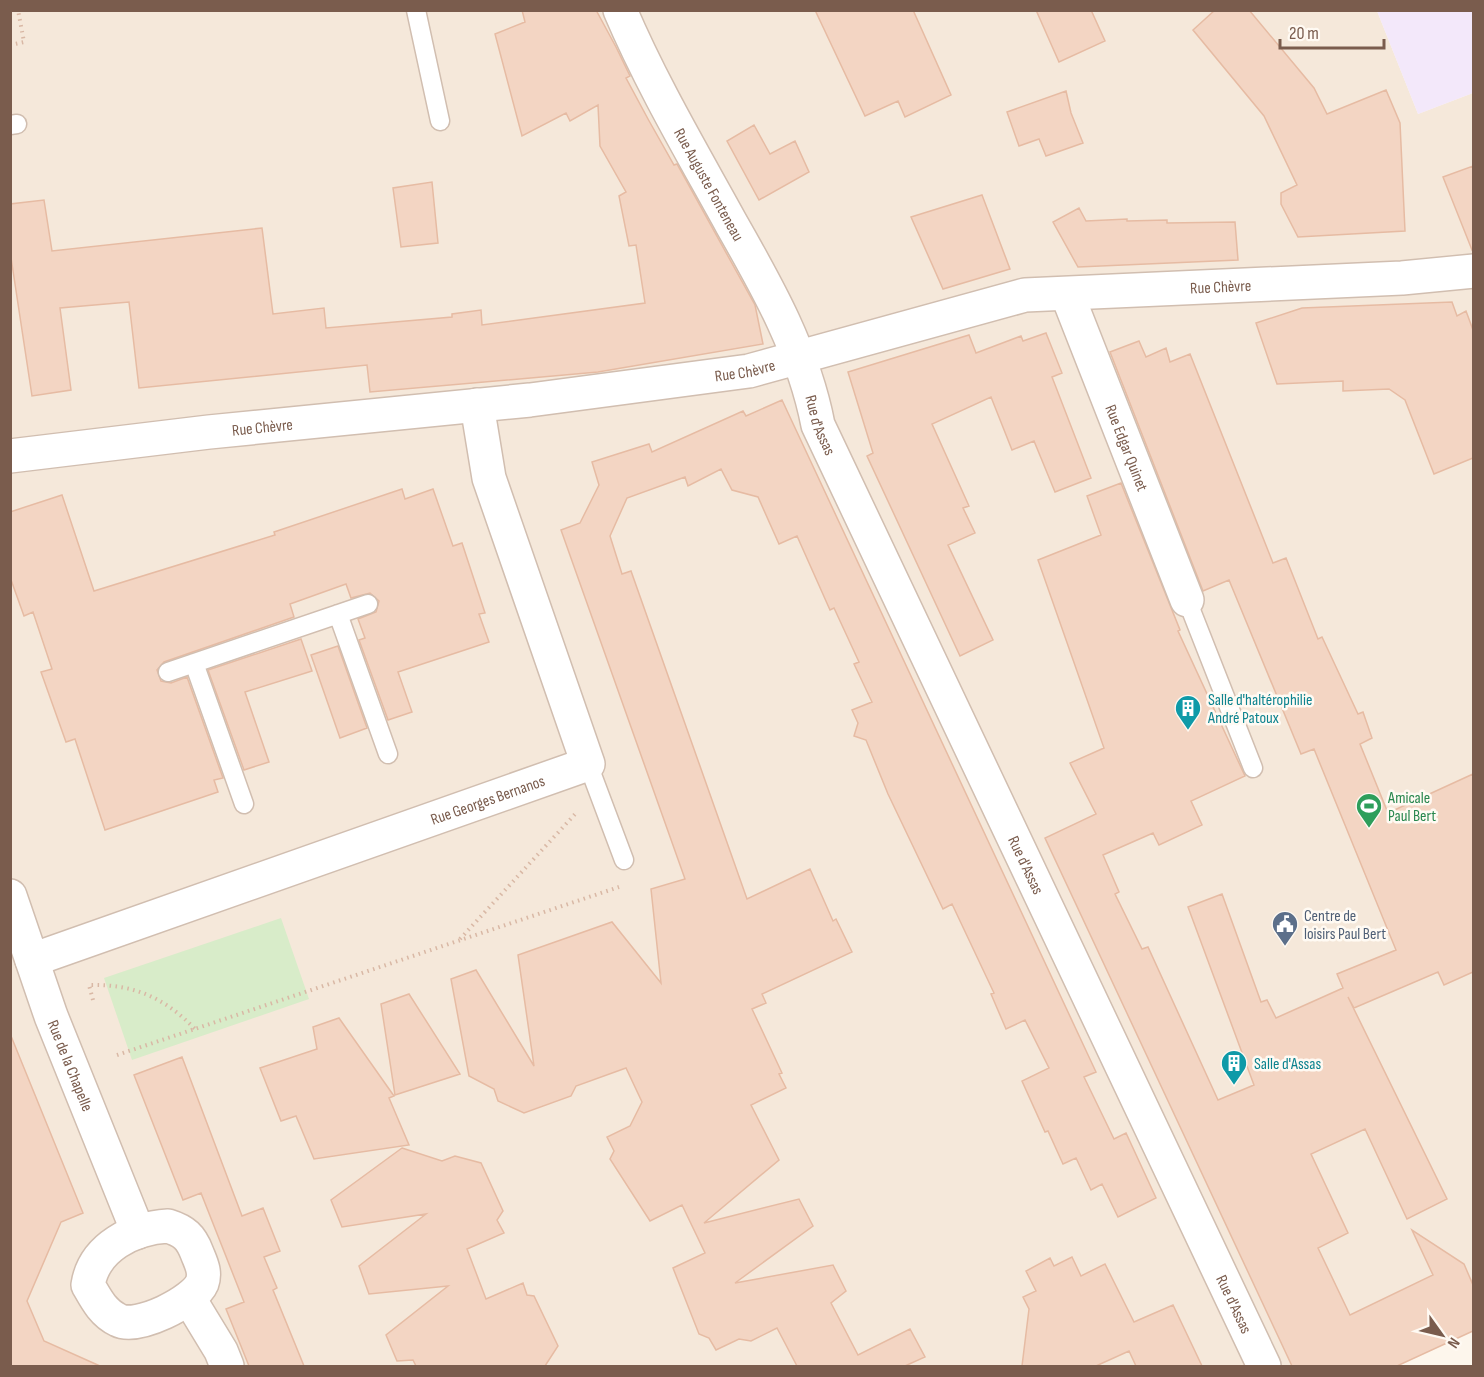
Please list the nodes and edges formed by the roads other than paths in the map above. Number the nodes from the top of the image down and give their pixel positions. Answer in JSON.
{"nodes":[{"id":1,"x":416,"y":10,"type":"edge"},
{"id":2,"x":620,"y":10,"type":"edge"},
{"id":3,"x":440,"y":121,"type":"dead end"},
{"id":4,"x":1473,"y":271,"type":"edge"},
{"id":5,"x":1067,"y":294,"type":"junction"},
{"id":6,"x":799,"y":359,"type":"junction"},
{"id":7,"x":477,"y":405,"type":"junction"},
{"id":8,"x":10,"y":456,"type":"edge"},
{"id":9,"x":1187,"y":600,"type":"joint"},
{"id":10,"x":368,"y":604,"type":"dead end"},
{"id":11,"x":338,"y":614,"type":"junction"},
{"id":12,"x":194,"y":663,"type":"junction"},
{"id":13,"x":168,"y":672,"type":"dead end"},
{"id":14,"x":388,"y":754,"type":"dead end"},
{"id":15,"x":588,"y":764,"type":"junction"},
{"id":16,"x":1253,"y":768,"type":"dead end"},
{"id":17,"x":244,"y":804,"type":"dead end"},
{"id":18,"x":624,"y":860,"type":"dead end"},
{"id":19,"x":10,"y":896,"type":"edge"},
{"id":20,"x":32,"y":960,"type":"junction"},
{"id":21,"x":138,"y":1232,"type":"junction"},
{"id":22,"x":190,"y":1300,"type":"junction"},
{"id":23,"x":227,"y":1366,"type":"edge"},
{"id":24,"x":1264,"y":1366,"type":"edge"}],
"edges":[{"from":1,"to":3,"type":"lane"},
{"from":2,"to":6,"type":"street","name":"Rue Auguste Fonteneau"},
{"from":4,"to":5,"type":"street","name":"Rue Chèvre"},
{"from":5,"to":6,"type":"street","name":"Rue Chèvre"},
{"from":5,"to":9,"type":"street","name":"Rue Edgar Quinet"},
{"from":6,"to":7,"type":"street","name":"Rue Chèvre"},
{"from":6,"to":24,"type":"street","name":"Rue d'Assas"},
{"from":7,"to":8,"type":"street","name":"Rue Chèvre"},
{"from":7,"to":15,"type":"street"},
{"from":9,"to":16,"type":"lane"},
{"from":10,"to":11,"type":"lane"},
{"from":11,"to":12,"type":"lane"},
{"from":11,"to":14,"type":"lane"},
{"from":12,"to":13,"type":"lane"},
{"from":12,"to":17,"type":"lane"},
{"from":15,"to":18,"type":"lane"},
{"from":15,"to":20,"type":"street","name":"Rue Georges Bernanos"},
{"from":19,"to":20,"type":"street","name":"Rue de la Chapelle"},
{"from":20,"to":21,"type":"street","name":"Rue de la Chapelle"},
{"from":21,"to":22,"type":"street"},
{"from":21,"to":22,"type":"street"},
{"from":22,"to":23,"type":"street"}]}
